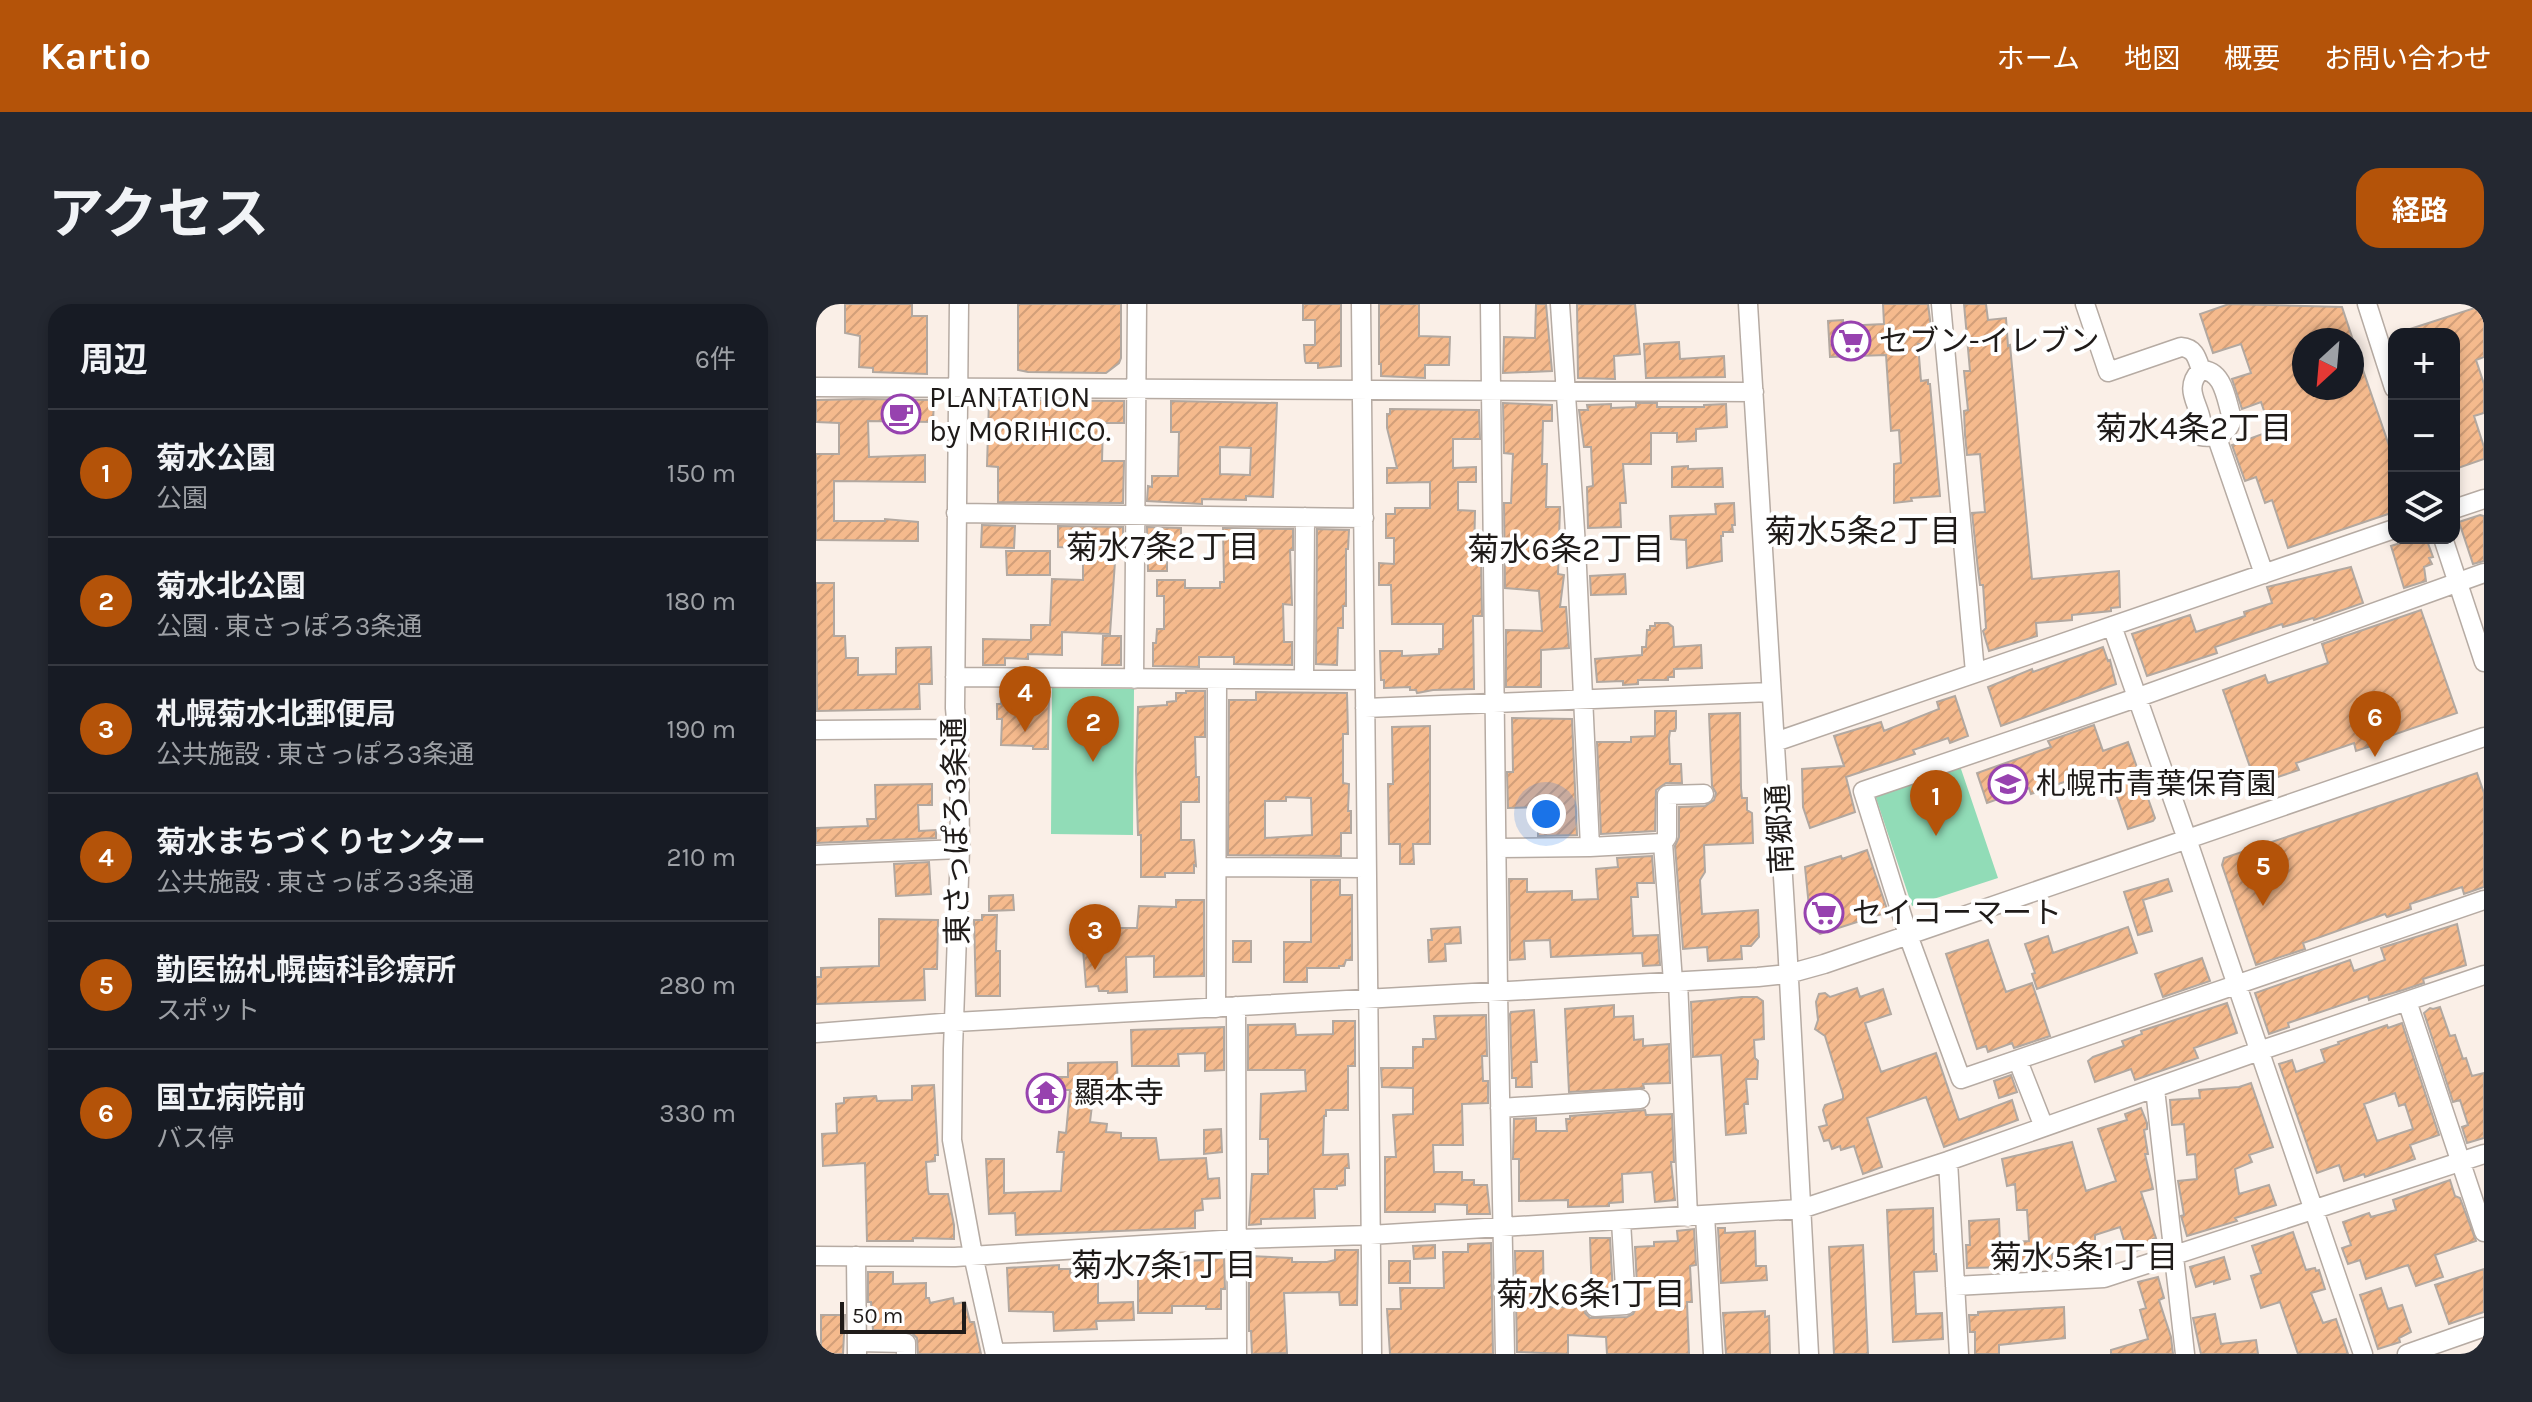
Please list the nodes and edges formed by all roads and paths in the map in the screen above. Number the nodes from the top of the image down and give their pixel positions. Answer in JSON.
{"nodes":[{"id":1,"x":959,"y":304,"type":"edge"},
{"id":2,"x":1137,"y":304,"type":"edge"},
{"id":3,"x":1361,"y":304,"type":"edge"},
{"id":4,"x":1490,"y":304,"type":"edge"},
{"id":5,"x":1560,"y":304,"type":"edge"},
{"id":6,"x":1748,"y":304,"type":"edge"},
{"id":7,"x":1941,"y":304,"type":"edge"},
{"id":8,"x":2085,"y":304,"type":"edge"},
{"id":9,"x":2367,"y":304,"type":"edge"},
{"id":10,"x":2388,"y":369,"type":"edge"},
{"id":11,"x":2201,"y":370,"type":"junction"},
{"id":12,"x":816,"y":387,"type":"edge"},
{"id":13,"x":958,"y":387,"type":"junction"},
{"id":14,"x":1363,"y":389,"type":"junction"},
{"id":15,"x":1136,"y":390,"type":"junction"},
{"id":16,"x":1565,"y":390,"type":"junction"},
{"id":17,"x":1491,"y":391,"type":"junction"},
{"id":18,"x":1754,"y":392,"type":"junction"},
{"id":19,"x":2216,"y":435,"type":"junction"},
{"id":20,"x":2484,"y":499,"type":"edge"},
{"id":21,"x":2460,"y":507,"type":"edge"},
{"id":22,"x":956,"y":513,"type":"junction"},
{"id":23,"x":1135,"y":515,"type":"junction"},
{"id":24,"x":1305,"y":517,"type":"junction"},
{"id":25,"x":1364,"y":518,"type":"junction"},
{"id":26,"x":2388,"y":531,"type":"edge"},
{"id":27,"x":2445,"y":544,"type":"edge"},
{"id":28,"x":2484,"y":573,"type":"edge"},
{"id":29,"x":2264,"y":574,"type":"junction"},
{"id":30,"x":2458,"y":582,"type":"junction"},
{"id":31,"x":2112,"y":626,"type":"junction"},
{"id":32,"x":2484,"y":662,"type":"edge"},
{"id":33,"x":1975,"y":672,"type":"junction"},
{"id":34,"x":955,"y":677,"type":"junction"},
{"id":35,"x":1134,"y":679,"type":"junction"},
{"id":36,"x":1217,"y":679,"type":"junction"},
{"id":37,"x":1304,"y":679,"type":"junction"},
{"id":38,"x":1365,"y":680,"type":"junction"},
{"id":39,"x":1771,"y":692,"type":"junction"},
{"id":40,"x":2136,"y":698,"type":"junction"},
{"id":41,"x":1584,"y":700,"type":"junction"},
{"id":42,"x":1494,"y":703,"type":"junction"},
{"id":43,"x":1365,"y":708,"type":"junction"},
{"id":44,"x":956,"y":729,"type":"junction"},
{"id":45,"x":816,"y":730,"type":"edge"},
{"id":46,"x":2484,"y":737,"type":"edge"},
{"id":47,"x":1775,"y":742,"type":"junction"},
{"id":48,"x":1704,"y":794,"type":"dead end"},
{"id":49,"x":2187,"y":839,"type":"junction"},
{"id":50,"x":1663,"y":843,"type":"junction"},
{"id":51,"x":1590,"y":847,"type":"junction"},
{"id":52,"x":1497,"y":848,"type":"junction"},
{"id":53,"x":960,"y":849,"type":"junction"},
{"id":54,"x":816,"y":855,"type":"edge"},
{"id":55,"x":1217,"y":867,"type":"junction"},
{"id":56,"x":1366,"y":868,"type":"junction"},
{"id":57,"x":2484,"y":900,"type":"edge"},
{"id":58,"x":1908,"y":935,"type":"junction"},
{"id":59,"x":1788,"y":974,"type":"junction"},
{"id":60,"x":2484,"y":975,"type":"edge"},
{"id":61,"x":1676,"y":982,"type":"junction"},
{"id":62,"x":2236,"y":985,"type":"junction"},
{"id":63,"x":1498,"y":992,"type":"junction"},
{"id":64,"x":1366,"y":1000,"type":"junction"},
{"id":65,"x":2407,"y":1001,"type":"junction"},
{"id":66,"x":1236,"y":1006,"type":"junction"},
{"id":67,"x":1216,"y":1008,"type":"junction"},
{"id":68,"x":955,"y":1022,"type":"junction"},
{"id":69,"x":816,"y":1033,"type":"edge"},
{"id":70,"x":2259,"y":1051,"type":"junction"},
{"id":71,"x":2018,"y":1061,"type":"junction"},
{"id":72,"x":2155,"y":1089,"type":"junction"},
{"id":73,"x":1640,"y":1099,"type":"dead end"},
{"id":74,"x":1500,"y":1108,"type":"junction"},
{"id":75,"x":2044,"y":1127,"type":"junction"},
{"id":76,"x":2484,"y":1154,"type":"edge"},
{"id":77,"x":1948,"y":1161,"type":"junction"},
{"id":78,"x":2459,"y":1163,"type":"junction"},
{"id":79,"x":1801,"y":1209,"type":"junction"},
{"id":80,"x":2313,"y":1211,"type":"junction"},
{"id":81,"x":1696,"y":1216,"type":"junction"},
{"id":82,"x":1621,"y":1221,"type":"junction"},
{"id":83,"x":1502,"y":1227,"type":"junction"},
{"id":84,"x":2484,"y":1232,"type":"edge"},
{"id":85,"x":1370,"y":1235,"type":"junction"},
{"id":86,"x":1237,"y":1239,"type":"junction"},
{"id":87,"x":973,"y":1255,"type":"junction"},
{"id":88,"x":816,"y":1256,"type":"edge"},
{"id":89,"x":856,"y":1256,"type":"junction"},
{"id":90,"x":2174,"y":1256,"type":"junction"},
{"id":91,"x":1955,"y":1286,"type":"junction"},
{"id":92,"x":1595,"y":1307,"type":"dead end"},
{"id":93,"x":2483,"y":1332,"type":"edge"},
{"id":94,"x":858,"y":1348,"type":"edge"},
{"id":95,"x":1237,"y":1351,"type":"edge"},
{"id":96,"x":995,"y":1353,"type":"edge"},
{"id":97,"x":906,"y":1354,"type":"edge"},
{"id":98,"x":1372,"y":1354,"type":"edge"},
{"id":99,"x":1505,"y":1354,"type":"edge"},
{"id":100,"x":1713,"y":1354,"type":"edge"},
{"id":101,"x":1809,"y":1354,"type":"edge"},
{"id":102,"x":1959,"y":1354,"type":"edge"},
{"id":103,"x":2185,"y":1354,"type":"edge"},
{"id":104,"x":2363,"y":1354,"type":"edge"},
{"id":105,"x":2407,"y":1354,"type":"edge"}],
"edges":[{"from":1,"to":13,"type":"street","name":"東さっぽろ3条通"},
{"from":2,"to":15,"type":"street"},
{"from":3,"to":14,"type":"street"},
{"from":4,"to":17,"type":"street"},
{"from":5,"to":16,"type":"street"},
{"from":6,"to":18,"type":"street","name":"南郷通"},
{"from":7,"to":33,"type":"street"},
{"from":8,"to":11,"type":"street"},
{"from":9,"to":10,"type":"street"},
{"from":11,"to":19,"type":"street"},
{"from":11,"to":19,"type":"street"},
{"from":12,"to":13,"type":"street"},
{"from":13,"to":15,"type":"street"},
{"from":13,"to":22,"type":"street","name":"東さっぽろ3条通"},
{"from":14,"to":15,"type":"street"},
{"from":14,"to":17,"type":"street"},
{"from":14,"to":25,"type":"street"},
{"from":15,"to":23,"type":"street"},
{"from":16,"to":17,"type":"street"},
{"from":16,"to":18,"type":"street"},
{"from":16,"to":41,"type":"street"},
{"from":17,"to":42,"type":"street"},
{"from":18,"to":39,"type":"street","name":"南郷通"},
{"from":19,"to":29,"type":"street"},
{"from":20,"to":21,"type":"street"},
{"from":22,"to":23,"type":"street"},
{"from":22,"to":34,"type":"street","name":"東さっぽろ3条通"},
{"from":23,"to":24,"type":"street"},
{"from":23,"to":35,"type":"street"},
{"from":24,"to":25,"type":"street"},
{"from":24,"to":37,"type":"street"},
{"from":25,"to":38,"type":"street"},
{"from":26,"to":29,"type":"street"},
{"from":27,"to":30,"type":"street"},
{"from":28,"to":30,"type":"street"},
{"from":29,"to":31,"type":"street"},
{"from":30,"to":32,"type":"street"},
{"from":30,"to":40,"type":"street"},
{"from":31,"to":33,"type":"street"},
{"from":31,"to":40,"type":"street"},
{"from":33,"to":47,"type":"street"},
{"from":34,"to":35,"type":"street"},
{"from":34,"to":44,"type":"street","name":"東さっぽろ3条通"},
{"from":35,"to":36,"type":"street"},
{"from":36,"to":37,"type":"street"},
{"from":36,"to":55,"type":"street"},
{"from":37,"to":38,"type":"street"},
{"from":38,"to":43,"type":"street"},
{"from":39,"to":41,"type":"street"},
{"from":39,"to":47,"type":"street","name":"南郷通"},
{"from":40,"to":49,"type":"street"},
{"from":40,"to":58,"type":"street"},
{"from":41,"to":42,"type":"street"},
{"from":41,"to":51,"type":"street"},
{"from":42,"to":43,"type":"street"},
{"from":42,"to":52,"type":"street"},
{"from":43,"to":56,"type":"street"},
{"from":44,"to":45,"type":"street"},
{"from":44,"to":53,"type":"street","name":"東さっぽろ3条通"},
{"from":46,"to":49,"type":"street"},
{"from":47,"to":59,"type":"street","name":"南郷通"},
{"from":48,"to":50,"type":"street"},
{"from":49,"to":58,"type":"street"},
{"from":49,"to":62,"type":"street"},
{"from":50,"to":51,"type":"street"},
{"from":50,"to":61,"type":"street"},
{"from":51,"to":52,"type":"street"},
{"from":52,"to":63,"type":"street"},
{"from":53,"to":54,"type":"street"},
{"from":53,"to":68,"type":"street","name":"東さっぽろ3条通"},
{"from":55,"to":56,"type":"street"},
{"from":55,"to":67,"type":"street"},
{"from":56,"to":64,"type":"street"},
{"from":57,"to":62,"type":"street"},
{"from":58,"to":59,"type":"street"},
{"from":58,"to":71,"type":"street"},
{"from":59,"to":61,"type":"street"},
{"from":59,"to":79,"type":"street","name":"南郷通"},
{"from":60,"to":65,"type":"street"},
{"from":61,"to":63,"type":"street"},
{"from":61,"to":81,"type":"street"},
{"from":62,"to":70,"type":"street"},
{"from":62,"to":71,"type":"street"},
{"from":63,"to":64,"type":"street"},
{"from":63,"to":74,"type":"street"},
{"from":64,"to":66,"type":"street"},
{"from":64,"to":85,"type":"street"},
{"from":65,"to":70,"type":"street"},
{"from":65,"to":78,"type":"street"},
{"from":66,"to":67,"type":"street"},
{"from":66,"to":86,"type":"street"},
{"from":67,"to":68,"type":"street"},
{"from":68,"to":69,"type":"street"},
{"from":68,"to":87,"type":"street","name":"東さっぽろ3条通"},
{"from":70,"to":72,"type":"street"},
{"from":70,"to":80,"type":"street"},
{"from":71,"to":75,"type":"street"},
{"from":72,"to":75,"type":"street"},
{"from":72,"to":90,"type":"street"},
{"from":73,"to":74,"type":"street"},
{"from":74,"to":83,"type":"street"},
{"from":75,"to":77,"type":"street"},
{"from":76,"to":78,"type":"street"},
{"from":77,"to":79,"type":"street"},
{"from":77,"to":91,"type":"street"},
{"from":78,"to":80,"type":"street"},
{"from":78,"to":84,"type":"street"},
{"from":79,"to":81,"type":"street"},
{"from":79,"to":101,"type":"street","name":"南郷通"},
{"from":80,"to":90,"type":"street"},
{"from":80,"to":104,"type":"street"},
{"from":81,"to":82,"type":"street"},
{"from":81,"to":100,"type":"street"},
{"from":82,"to":83,"type":"street"},
{"from":82,"to":92,"type":"street"},
{"from":83,"to":85,"type":"street"},
{"from":83,"to":99,"type":"street"},
{"from":85,"to":86,"type":"street"},
{"from":85,"to":98,"type":"street"},
{"from":86,"to":87,"type":"street"},
{"from":86,"to":95,"type":"street"},
{"from":87,"to":89,"type":"street"},
{"from":87,"to":96,"type":"street","name":"東さっぽろ3条通"},
{"from":88,"to":89,"type":"street"},
{"from":89,"to":94,"type":"street"},
{"from":90,"to":91,"type":"street"},
{"from":90,"to":103,"type":"street"},
{"from":91,"to":102,"type":"street"},
{"from":93,"to":105,"type":"street"},
{"from":94,"to":97,"type":"street"},
{"from":95,"to":96,"type":"street"}]}
